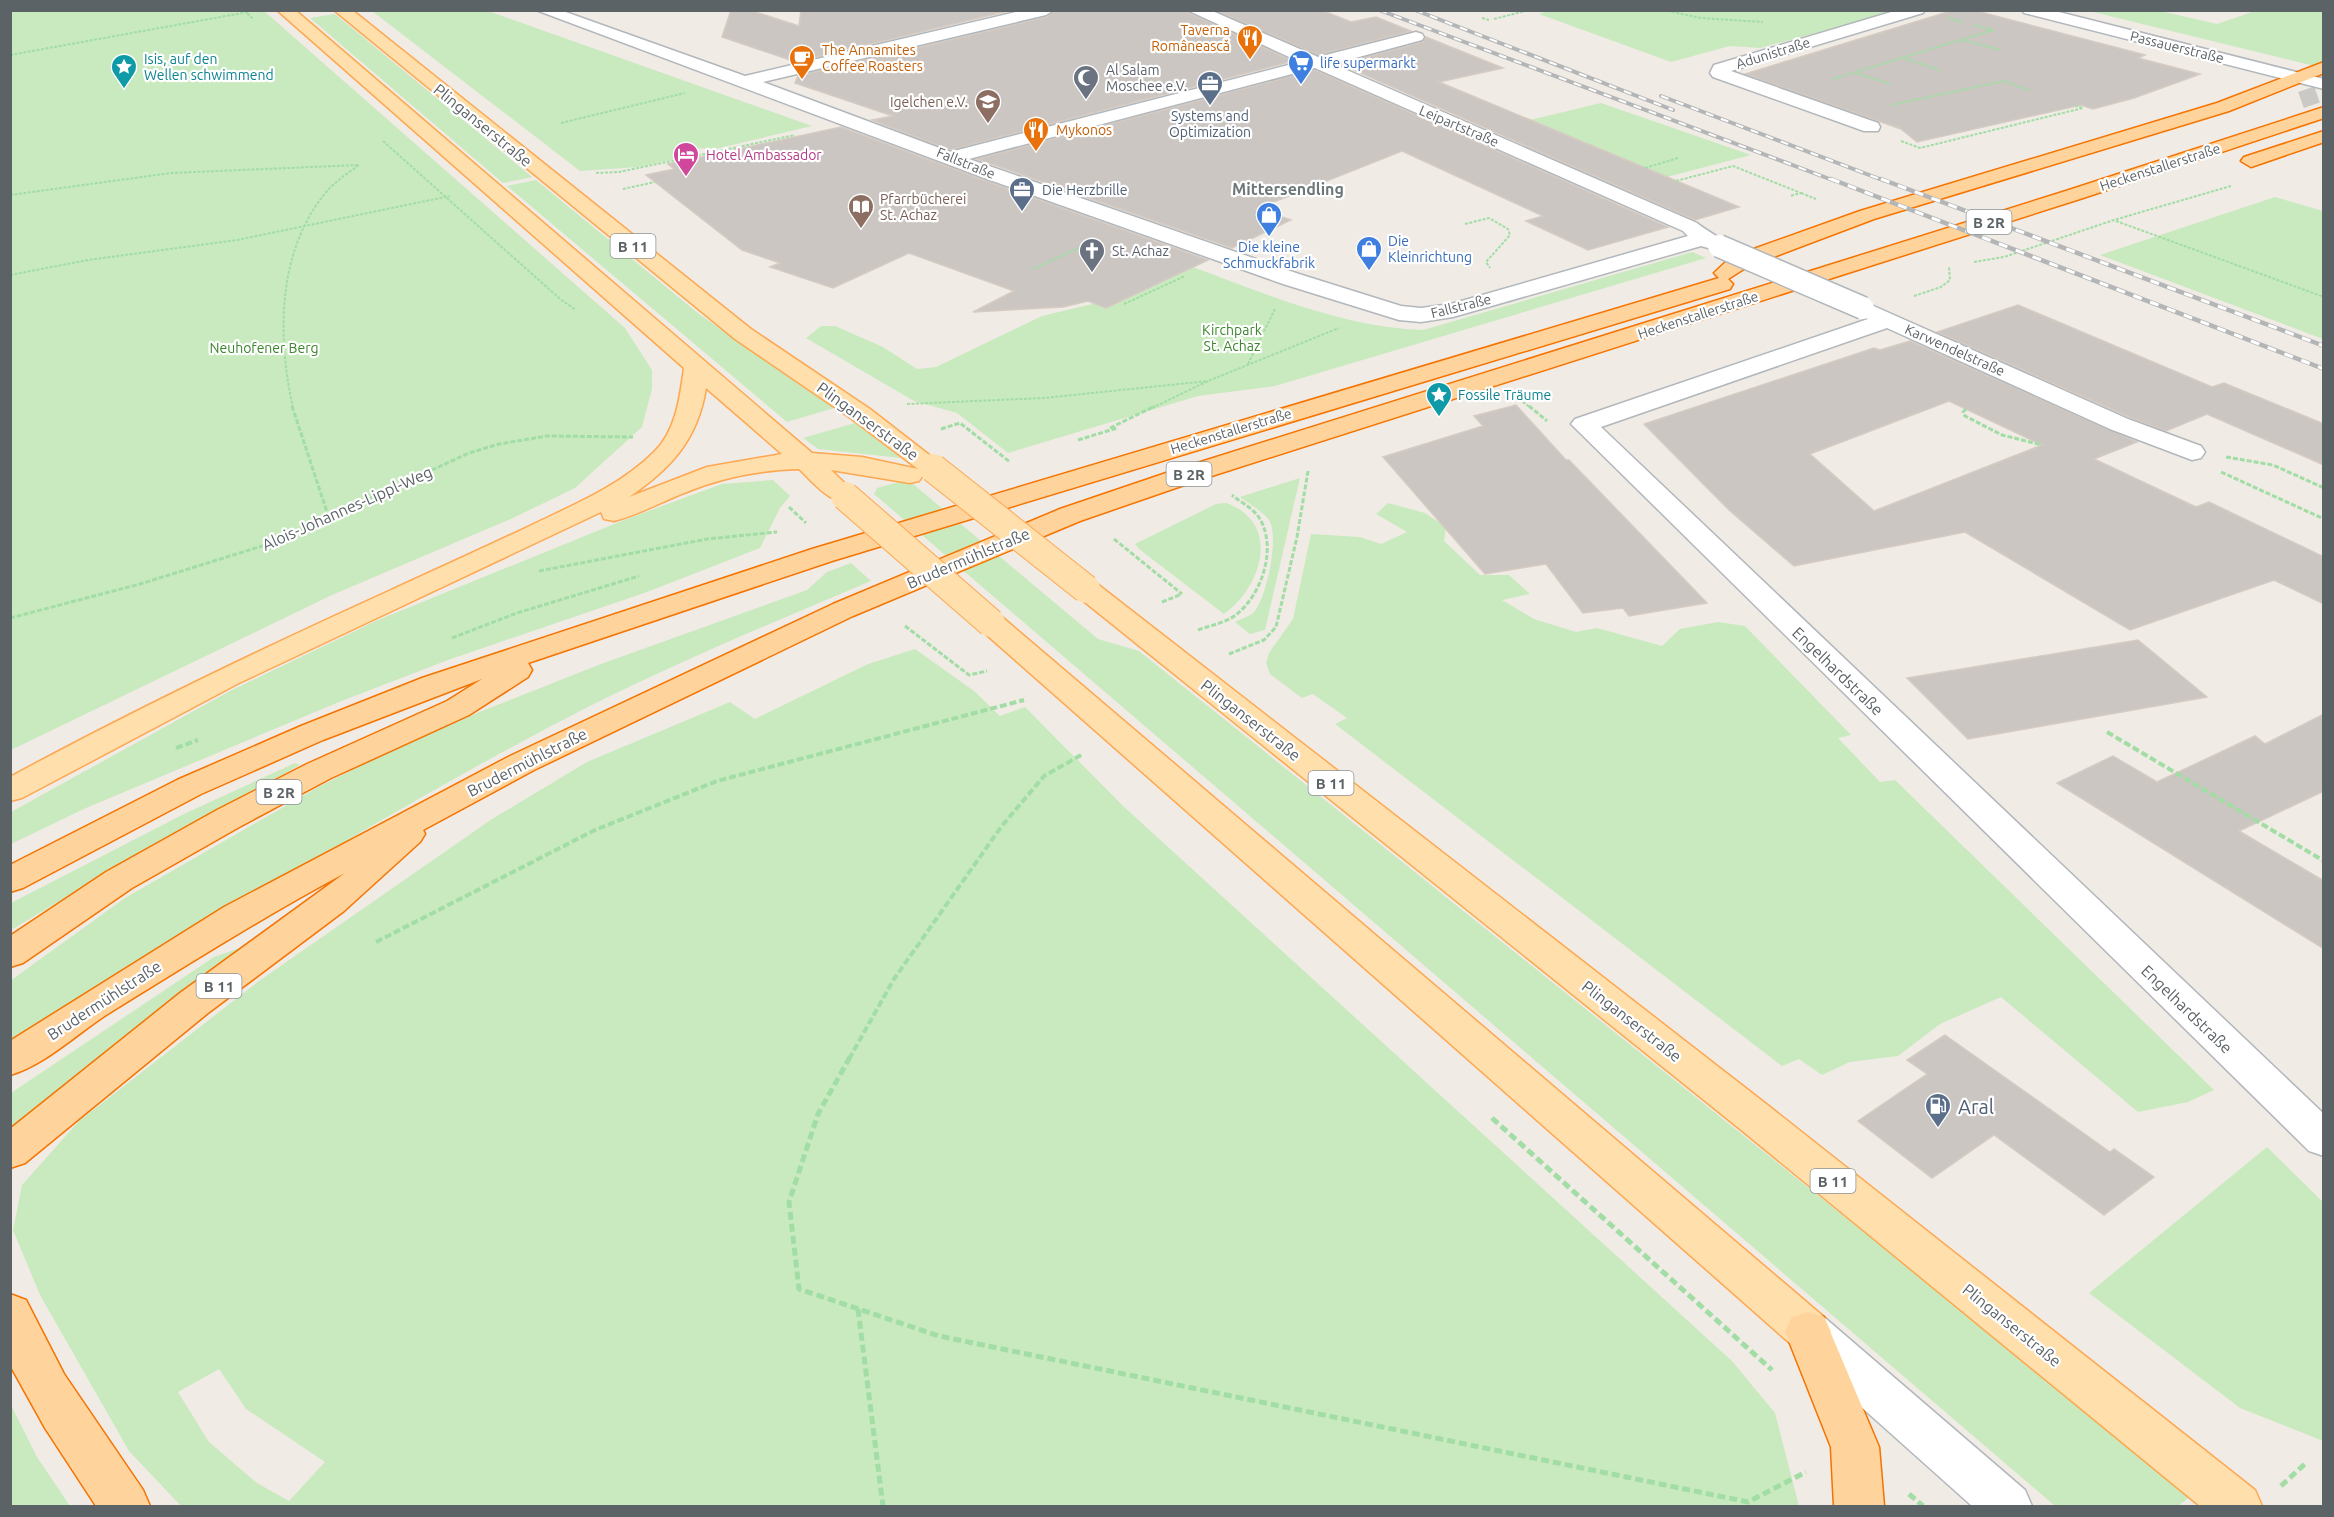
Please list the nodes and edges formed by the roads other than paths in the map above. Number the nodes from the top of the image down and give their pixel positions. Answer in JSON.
{"nodes":[{"id":1,"x":285,"y":10,"type":"edge"},
{"id":2,"x":342,"y":10,"type":"edge"},
{"id":3,"x":544,"y":10,"type":"edge"},
{"id":4,"x":1046,"y":10,"type":"edge"},
{"id":5,"x":1195,"y":10,"type":"edge"},
{"id":6,"x":1917,"y":10,"type":"edge"},
{"id":7,"x":2030,"y":10,"type":"edge"},
{"id":8,"x":1416,"y":37,"type":"dead end"},
{"id":9,"x":1312,"y":63,"type":"junction"},
{"id":10,"x":2324,"y":67,"type":"edge"},
{"id":11,"x":2298,"y":77,"type":"junction"},
{"id":12,"x":742,"y":82,"type":"junction"},
{"id":13,"x":2324,"y":84,"type":"tunnel mouth"},
{"id":14,"x":2301,"y":100,"type":"tunnel mouth"},
{"id":15,"x":2324,"y":112,"type":"tunnel mouth"},
{"id":16,"x":1871,"y":127,"type":"road end"},
{"id":17,"x":2324,"y":136,"type":"edge"},
{"id":18,"x":952,"y":157,"type":"junction"},
{"id":19,"x":2230,"y":167,"type":"dead end"},
{"id":20,"x":1975,"y":205,"type":"dead end"},
{"id":21,"x":2018,"y":235,"type":"dead end"},
{"id":22,"x":1711,"y":242,"type":"junction"},
{"id":23,"x":1816,"y":255,"type":"dead end"},
{"id":24,"x":1702,"y":290,"type":"junction"},
{"id":25,"x":1888,"y":320,"type":"junction"},
{"id":26,"x":1653,"y":329,"type":"junction"},
{"id":27,"x":696,"y":366,"type":"junction"},
{"id":28,"x":2192,"y":452,"type":"road end"},
{"id":29,"x":805,"y":461,"type":"junction"},
{"id":30,"x":922,"y":472,"type":"junction"},
{"id":31,"x":1070,"y":515,"type":"joint"},
{"id":32,"x":433,"y":582,"type":"junction"},
{"id":33,"x":556,"y":644,"type":"junction"},
{"id":34,"x":10,"y":791,"type":"edge"},
{"id":35,"x":424,"y":818,"type":"junction"},
{"id":36,"x":51,"y":857,"type":"junction"},
{"id":37,"x":10,"y":871,"type":"edge"},
{"id":38,"x":10,"y":880,"type":"edge"},
{"id":39,"x":10,"y":954,"type":"edge"},
{"id":40,"x":10,"y":1061,"type":"edge"},
{"id":41,"x":2324,"y":1140,"type":"edge"},
{"id":42,"x":10,"y":1152,"type":"edge"},
{"id":43,"x":10,"y":1313,"type":"edge"},
{"id":44,"x":1808,"y":1331,"type":"junction"},
{"id":45,"x":124,"y":1506,"type":"edge"},
{"id":46,"x":1859,"y":1506,"type":"edge"},
{"id":47,"x":2007,"y":1506,"type":"edge"},
{"id":48,"x":2237,"y":1506,"type":"edge"}],
"edges":[{"from":1,"to":27,"type":"main road"},
{"from":2,"to":30,"type":"main road","name":"Plinganserstraße","number":"B 11"},
{"from":3,"to":12,"type":"street","name":"Fallstraße"},
{"from":4,"to":12,"type":"street"},
{"from":5,"to":9,"type":"street","name":"Leipartstraße"},
{"from":6,"to":16,"type":"street","name":"Adunistraße"},
{"from":7,"to":11,"type":"street","name":"Passauerstraße"},
{"from":8,"to":9,"type":"street"},
{"from":9,"to":18,"type":"street"},
{"from":9,"to":22,"type":"street","name":"Leipartstraße"},
{"from":10,"to":11,"type":"highway"},
{"from":11,"to":13,"type":"street","name":"Passauerstraße"},
{"from":11,"to":24,"type":"highway"},
{"from":12,"to":18,"type":"street","name":"Fallstraße"},
{"from":14,"to":20,"type":"highway","name":"Heckenstallerstraße","number":"B 2R"},
{"from":15,"to":26,"type":"highway","name":"Heckenstallerstraße","number":"B 2R"},
{"from":17,"to":19,"type":"highway"},
{"from":18,"to":22,"type":"street","name":"Fallstraße"},
{"from":21,"to":26,"type":"highway"},
{"from":22,"to":25,"type":"street","name":"Karwendelstraße","bridge":true},
{"from":23,"to":24,"type":"highway","name":"Heckenstallerstraße","number":"B 2R"},
{"from":24,"to":33,"type":"highway","name":"Heckenstallerstraße","number":"B 2R"},
{"from":25,"to":28,"type":"street","name":"Karwendelstraße"},
{"from":25,"to":41,"type":"street","name":"Engelhardstraße"},
{"from":26,"to":31,"type":"highway","name":"Heckenstallerstraße","number":"B 2R"},
{"from":27,"to":29,"type":"main road"},
{"from":27,"to":32,"type":"main road"},
{"from":29,"to":30,"type":"main road"},
{"from":29,"to":32,"type":"main road"},
{"from":29,"to":44,"type":"main road","bridge":true},
{"from":30,"to":48,"type":"main road","name":"Plinganserstraße","number":"B 11","bridge":true},
{"from":31,"to":35,"type":"highway","name":"Brudermühlstraße","number":"B 2R"},
{"from":32,"to":34,"type":"main road"},
{"from":33,"to":36,"type":"highway","number":"B 2R"},
{"from":33,"to":39,"type":"highway","number":"B 2R"},
{"from":35,"to":40,"type":"highway","name":"Brudermühlstraße","number":"B 2R"},
{"from":35,"to":42,"type":"highway","number":"B 11"},
{"from":36,"to":37,"type":"highway"},
{"from":36,"to":38,"type":"highway","number":"B 2R"},
{"from":43,"to":45,"type":"highway"},
{"from":44,"to":46,"type":"highway"},
{"from":44,"to":47,"type":"street"}]}
